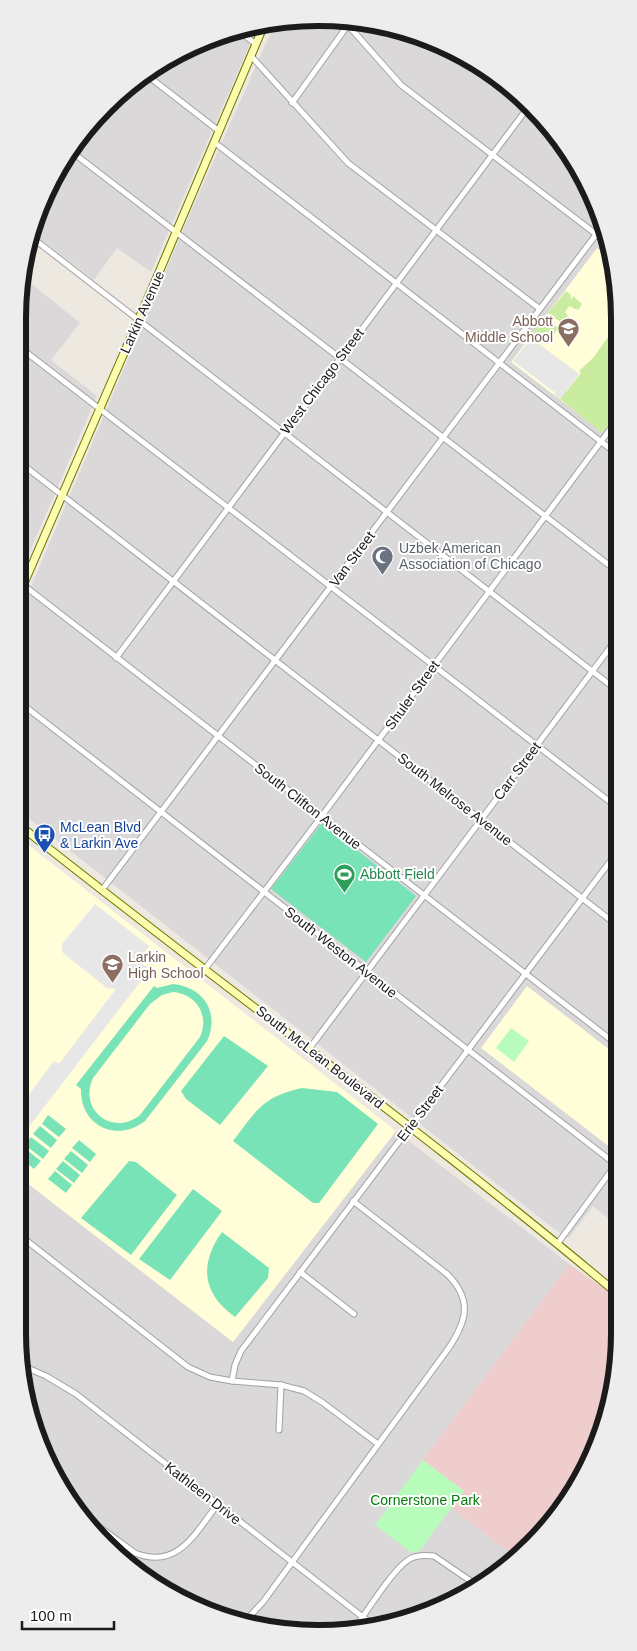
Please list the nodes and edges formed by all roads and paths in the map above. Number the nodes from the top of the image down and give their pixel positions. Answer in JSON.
{"nodes":[{"id":1,"x":345,"y":28,"type":"edge"},
{"id":2,"x":350,"y":28,"type":"edge"},
{"id":3,"x":261,"y":32,"type":"edge"},
{"id":4,"x":245,"y":36,"type":"edge"},
{"id":5,"x":256,"y":44,"type":"junction"},
{"id":6,"x":251,"y":56,"type":"junction"},
{"id":7,"x":152,"y":79,"type":"edge"},
{"id":8,"x":292,"y":103,"type":"junction"},
{"id":9,"x":525,"y":112,"type":"edge"},
{"id":10,"x":219,"y":131,"type":"junction"},
{"id":11,"x":214,"y":142,"type":"junction"},
{"id":12,"x":76,"y":155,"type":"edge"},
{"id":13,"x":492,"y":155,"type":"junction"},
{"id":14,"x":435,"y":230,"type":"junction"},
{"id":15,"x":176,"y":233,"type":"junction"},
{"id":16,"x":597,"y":234,"type":"joint"},
{"id":17,"x":37,"y":241,"type":"edge"},
{"id":18,"x":396,"y":283,"type":"junction"},
{"id":19,"x":540,"y":308,"type":"junction"},
{"id":20,"x":138,"y":320,"type":"junction"},
{"id":21,"x":26,"y":352,"type":"edge"},
{"id":22,"x":339,"y":358,"type":"junction"},
{"id":23,"x":499,"y":363,"type":"junction"},
{"id":24,"x":100,"y":408,"type":"junction"},
{"id":25,"x":611,"y":428,"type":"edge"},
{"id":26,"x":283,"y":433,"type":"junction"},
{"id":27,"x":443,"y":437,"type":"junction"},
{"id":28,"x":601,"y":442,"type":"junction"},
{"id":29,"x":611,"y":450,"type":"edge"},
{"id":30,"x":26,"y":467,"type":"edge"},
{"id":31,"x":62,"y":496,"type":"junction"},
{"id":32,"x":227,"y":508,"type":"junction"},
{"id":33,"x":387,"y":512,"type":"junction"},
{"id":34,"x":544,"y":517,"type":"junction"},
{"id":35,"x":611,"y":567,"type":"edge"},
{"id":36,"x":26,"y":571,"type":"edge"},
{"id":37,"x":172,"y":581,"type":"junction"},
{"id":38,"x":331,"y":586,"type":"junction"},
{"id":39,"x":26,"y":588,"type":"edge"},
{"id":40,"x":488,"y":591,"type":"junction"},
{"id":41,"x":611,"y":646,"type":"edge"},
{"id":42,"x":116,"y":658,"type":"junction"},
{"id":43,"x":275,"y":660,"type":"junction"},
{"id":44,"x":433,"y":666,"type":"junction"},
{"id":45,"x":592,"y":671,"type":"junction"},
{"id":46,"x":611,"y":686,"type":"edge"},
{"id":47,"x":26,"y":707,"type":"edge"},
{"id":48,"x":218,"y":736,"type":"junction"},
{"id":49,"x":378,"y":740,"type":"junction"},
{"id":50,"x":537,"y":745,"type":"junction"},
{"id":51,"x":611,"y":803,"type":"edge"},
{"id":52,"x":161,"y":813,"type":"junction"},
{"id":53,"x":321,"y":817,"type":"junction"},
{"id":54,"x":481,"y":820,"type":"junction"},
{"id":55,"x":26,"y":830,"type":"edge"},
{"id":56,"x":611,"y":859,"type":"edge"},
{"id":57,"x":102,"y":890,"type":"junction"},
{"id":58,"x":264,"y":893,"type":"junction"},
{"id":59,"x":425,"y":895,"type":"junction"},
{"id":60,"x":582,"y":898,"type":"junction"},
{"id":61,"x":611,"y":921,"type":"edge"},
{"id":62,"x":205,"y":969,"type":"junction"},
{"id":63,"x":367,"y":973,"type":"junction"},
{"id":64,"x":526,"y":974,"type":"junction"},
{"id":65,"x":611,"y":1040,"type":"edge"},
{"id":66,"x":309,"y":1049,"type":"junction"},
{"id":67,"x":468,"y":1050,"type":"junction"},
{"id":68,"x":410,"y":1126,"type":"junction"},
{"id":69,"x":611,"y":1159,"type":"edge"},
{"id":70,"x":611,"y":1173,"type":"edge"},
{"id":71,"x":353,"y":1201,"type":"junction"},
{"id":72,"x":28,"y":1242,"type":"joint"},
{"id":73,"x":558,"y":1243,"type":"junction"},
{"id":74,"x":26,"y":1245,"type":"edge"},
{"id":75,"x":300,"y":1272,"type":"junction"},
{"id":76,"x":611,"y":1288,"type":"edge"},
{"id":77,"x":354,"y":1314,"type":"dead end"},
{"id":78,"x":29,"y":1368,"type":"edge"},
{"id":79,"x":232,"y":1381,"type":"junction"},
{"id":80,"x":282,"y":1385,"type":"junction"},
{"id":81,"x":279,"y":1430,"type":"dead end"},
{"id":82,"x":378,"y":1444,"type":"junction"},
{"id":83,"x":217,"y":1505,"type":"junction"},
{"id":84,"x":105,"y":1531,"type":"edge"},
{"id":85,"x":292,"y":1561,"type":"junction"},
{"id":86,"x":471,"y":1582,"type":"edge"},
{"id":87,"x":249,"y":1616,"type":"edge"},
{"id":88,"x":363,"y":1617,"type":"junction"},
{"id":89,"x":367,"y":1620,"type":"edge"},
{"id":90,"x":360,"y":1622,"type":"edge"}],
"edges":[{"from":1,"to":8,"type":"street"},
{"from":2,"to":13,"type":"street"},
{"from":3,"to":5,"type":"main road","name":"Larkin Avenue"},
{"from":4,"to":5,"type":"street"},
{"from":5,"to":6,"type":"main road","name":"Larkin Avenue"},
{"from":6,"to":8,"type":"street"},
{"from":6,"to":10,"type":"main road","name":"Larkin Avenue"},
{"from":7,"to":10,"type":"street"},
{"from":8,"to":14,"type":"street"},
{"from":9,"to":13,"type":"street","name":"West Chicago Street"},
{"from":10,"to":11,"type":"main road","name":"Larkin Avenue"},
{"from":11,"to":15,"type":"main road","name":"Larkin Avenue"},
{"from":11,"to":18,"type":"street"},
{"from":12,"to":15,"type":"street"},
{"from":13,"to":14,"type":"street","name":"West Chicago Street"},
{"from":13,"to":16,"type":"street"},
{"from":14,"to":18,"type":"street","name":"West Chicago Street"},
{"from":14,"to":19,"type":"street"},
{"from":15,"to":20,"type":"main road","name":"Larkin Avenue"},
{"from":15,"to":22,"type":"street"},
{"from":16,"to":19,"type":"street","name":"Van Street"},
{"from":17,"to":20,"type":"street"},
{"from":18,"to":22,"type":"street","name":"West Chicago Street"},
{"from":18,"to":23,"type":"street"},
{"from":19,"to":23,"type":"street","name":"Van Street"},
{"from":20,"to":24,"type":"main road","name":"Larkin Avenue"},
{"from":20,"to":26,"type":"street"},
{"from":21,"to":24,"type":"street"},
{"from":22,"to":26,"type":"street","name":"West Chicago Street"},
{"from":22,"to":27,"type":"street"},
{"from":23,"to":27,"type":"street","name":"Van Street"},
{"from":23,"to":28,"type":"street"},
{"from":24,"to":31,"type":"main road","name":"Larkin Avenue"},
{"from":24,"to":32,"type":"street"},
{"from":25,"to":28,"type":"street","name":"Shuler Street"},
{"from":26,"to":32,"type":"street","name":"West Chicago Street"},
{"from":26,"to":33,"type":"street"},
{"from":27,"to":33,"type":"street","name":"Van Street"},
{"from":27,"to":34,"type":"street"},
{"from":28,"to":29,"type":"street"},
{"from":28,"to":34,"type":"street","name":"Shuler Street"},
{"from":30,"to":31,"type":"street","name":"South Melrose Avenue"},
{"from":31,"to":36,"type":"main road","name":"Larkin Avenue"},
{"from":31,"to":37,"type":"street","name":"South Melrose Avenue"},
{"from":32,"to":37,"type":"street","name":"West Chicago Street"},
{"from":32,"to":38,"type":"street"},
{"from":33,"to":38,"type":"street","name":"Van Street"},
{"from":33,"to":40,"type":"street"},
{"from":34,"to":35,"type":"street"},
{"from":34,"to":40,"type":"street","name":"Shuler Street"},
{"from":37,"to":42,"type":"street","name":"West Chicago Street"},
{"from":37,"to":43,"type":"street","name":"South Melrose Avenue"},
{"from":38,"to":43,"type":"street","name":"Van Street"},
{"from":38,"to":44,"type":"street"},
{"from":39,"to":42,"type":"street","name":"South Clifton Avenue"},
{"from":40,"to":44,"type":"street","name":"Shuler Street"},
{"from":40,"to":45,"type":"street"},
{"from":41,"to":45,"type":"street","name":"Carr Street"},
{"from":42,"to":48,"type":"street","name":"South Clifton Avenue"},
{"from":43,"to":48,"type":"street","name":"Van Street"},
{"from":43,"to":49,"type":"street","name":"South Melrose Avenue"},
{"from":44,"to":49,"type":"street","name":"Shuler Street"},
{"from":44,"to":50,"type":"street"},
{"from":45,"to":46,"type":"street"},
{"from":45,"to":50,"type":"street","name":"Carr Street"},
{"from":47,"to":52,"type":"street","name":"South Weston Avenue"},
{"from":48,"to":52,"type":"street","name":"Van Street"},
{"from":48,"to":53,"type":"street","name":"South Clifton Avenue"},
{"from":49,"to":53,"type":"street","name":"Shuler Street"},
{"from":49,"to":54,"type":"street","name":"South Melrose Avenue"},
{"from":50,"to":51,"type":"street"},
{"from":50,"to":54,"type":"street","name":"Carr Street"},
{"from":52,"to":57,"type":"street","name":"Van Street"},
{"from":52,"to":58,"type":"street","name":"South Weston Avenue"},
{"from":53,"to":58,"type":"street","name":"Shuler Street"},
{"from":53,"to":59,"type":"street","name":"South Clifton Avenue"},
{"from":54,"to":59,"type":"street","name":"Carr Street"},
{"from":54,"to":60,"type":"street","name":"South Melrose Avenue"},
{"from":55,"to":57,"type":"main road","name":"South McLean Boulevard"},
{"from":56,"to":60,"type":"street","name":"Erie Street"},
{"from":57,"to":62,"type":"main road","name":"South McLean Boulevard"},
{"from":58,"to":62,"type":"street","name":"Shuler Street"},
{"from":58,"to":63,"type":"street","name":"South Weston Avenue"},
{"from":59,"to":63,"type":"street","name":"Carr Street"},
{"from":59,"to":64,"type":"street","name":"South Clifton Avenue"},
{"from":60,"to":61,"type":"street","name":"South Melrose Avenue"},
{"from":60,"to":64,"type":"street","name":"Erie Street"},
{"from":62,"to":66,"type":"main road","name":"South McLean Boulevard"},
{"from":63,"to":66,"type":"street","name":"Carr Street"},
{"from":63,"to":67,"type":"street","name":"South Weston Avenue"},
{"from":64,"to":65,"type":"street","name":"South Clifton Avenue"},
{"from":64,"to":67,"type":"street","name":"Erie Street"},
{"from":66,"to":68,"type":"main road","name":"South McLean Boulevard"},
{"from":67,"to":68,"type":"street","name":"Erie Street"},
{"from":67,"to":69,"type":"street","name":"South Weston Avenue"},
{"from":68,"to":71,"type":"street","name":"Erie Street"},
{"from":68,"to":73,"type":"main road","name":"South McLean Boulevard"},
{"from":70,"to":73,"type":"street"},
{"from":71,"to":75,"type":"street","name":"Erie Street"},
{"from":71,"to":82,"type":"street"},
{"from":72,"to":74,"type":"street"},
{"from":72,"to":79,"type":"street"},
{"from":73,"to":76,"type":"main road","name":"South McLean Boulevard"},
{"from":75,"to":77,"type":"street"},
{"from":75,"to":79,"type":"street","name":"Erie Street"},
{"from":78,"to":83,"type":"street","name":"Kathleen Drive"},
{"from":79,"to":80,"type":"street"},
{"from":80,"to":81,"type":"street"},
{"from":80,"to":82,"type":"street"},
{"from":82,"to":85,"type":"street"},
{"from":83,"to":84,"type":"street"},
{"from":83,"to":85,"type":"street","name":"Kathleen Drive"},
{"from":85,"to":87,"type":"street"},
{"from":85,"to":88,"type":"street","name":"Kathleen Drive"},
{"from":86,"to":88,"type":"street"},
{"from":88,"to":89,"type":"street","name":"Kathleen Drive"},
{"from":88,"to":90,"type":"street"}]}
